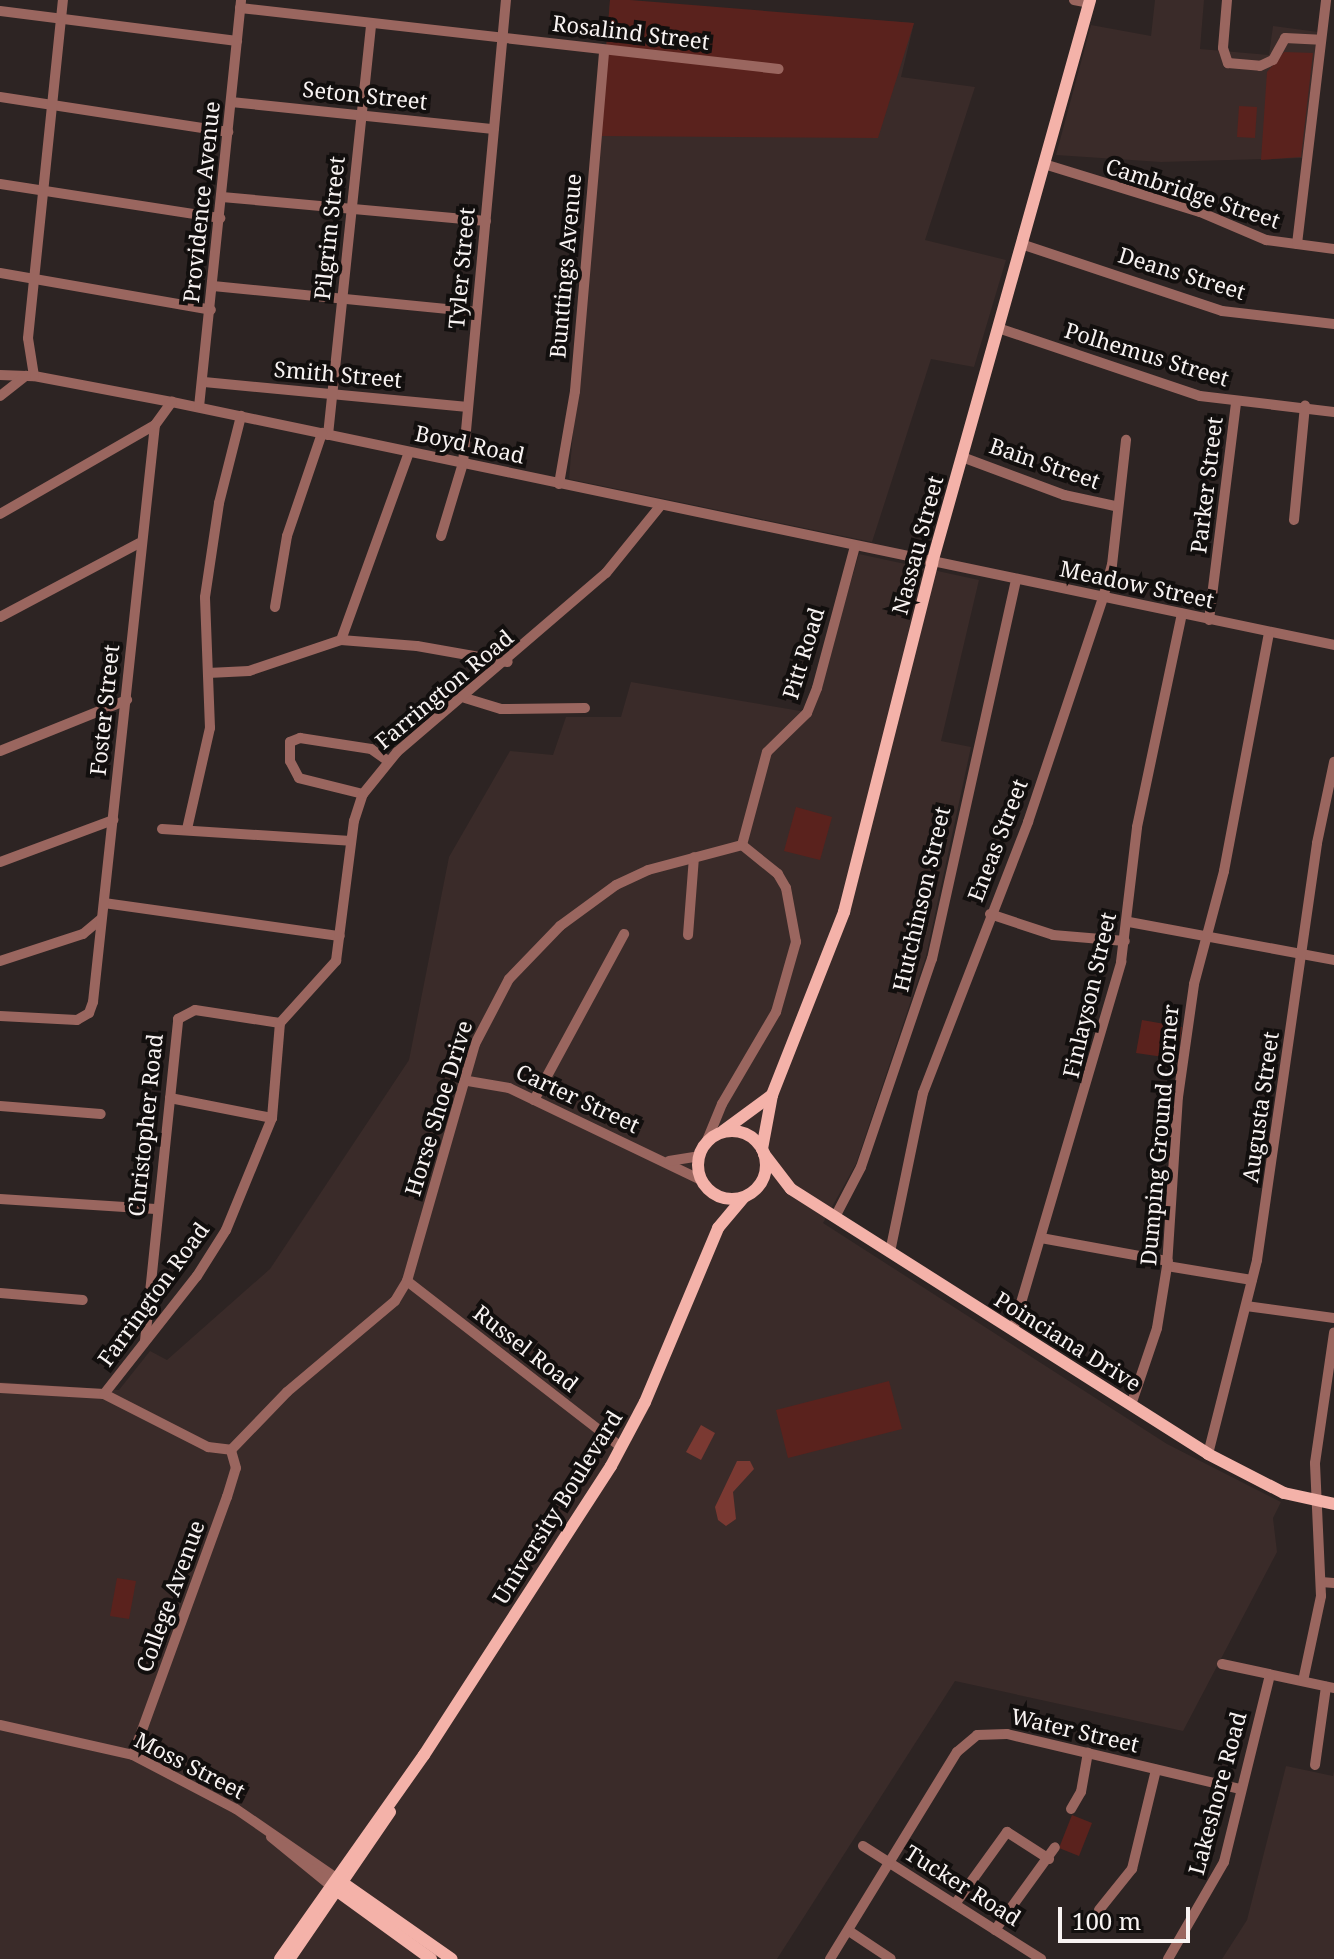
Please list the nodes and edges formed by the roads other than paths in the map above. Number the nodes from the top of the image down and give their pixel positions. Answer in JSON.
{"nodes":[{"id":1,"x":63,"y":0,"type":"edge"},
{"id":2,"x":506,"y":0,"type":"edge"},
{"id":3,"x":1074,"y":0,"type":"edge"},
{"id":4,"x":1227,"y":0,"type":"edge"},
{"id":5,"x":1326,"y":0,"type":"edge"},
{"id":6,"x":1089,"y":2,"type":"edge"},
{"id":7,"x":241,"y":4,"type":"edge"},
{"id":8,"x":0,"y":11,"type":"edge"},
{"id":9,"x":61,"y":16,"type":"junction"},
{"id":10,"x":371,"y":25,"type":"junction"},
{"id":11,"x":503,"y":36,"type":"junction"},
{"id":12,"x":1320,"y":40,"type":"junction"},
{"id":13,"x":237,"y":41,"type":"junction"},
{"id":14,"x":604,"y":50,"type":"junction"},
{"id":15,"x":779,"y":69,"type":"dead end"},
{"id":16,"x":0,"y":97,"type":"edge"},
{"id":17,"x":52,"y":102,"type":"junction"},
{"id":18,"x":231,"y":102,"type":"junction"},
{"id":19,"x":361,"y":115,"type":"junction"},
{"id":20,"x":494,"y":129,"type":"junction"},
{"id":21,"x":228,"y":132,"type":"junction"},
{"id":22,"x":1044,"y":164,"type":"junction"},
{"id":23,"x":0,"y":184,"type":"edge"},
{"id":24,"x":42,"y":189,"type":"junction"},
{"id":25,"x":222,"y":197,"type":"junction"},
{"id":26,"x":352,"y":205,"type":"junction"},
{"id":27,"x":220,"y":218,"type":"junction"},
{"id":28,"x":486,"y":221,"type":"junction"},
{"id":29,"x":1021,"y":244,"type":"junction"},
{"id":30,"x":1297,"y":244,"type":"junction"},
{"id":31,"x":1334,"y":249,"type":"edge"},
{"id":32,"x":0,"y":273,"type":"edge"},
{"id":33,"x":33,"y":278,"type":"junction"},
{"id":34,"x":213,"y":286,"type":"junction"},
{"id":35,"x":342,"y":301,"type":"junction"},
{"id":36,"x":211,"y":310,"type":"junction"},
{"id":37,"x":477,"y":312,"type":"junction"},
{"id":38,"x":1334,"y":324,"type":"edge"},
{"id":39,"x":998,"y":328,"type":"junction"},
{"id":40,"x":0,"y":375,"type":"edge"},
{"id":41,"x":30,"y":376,"type":"junction"},
{"id":42,"x":204,"y":382,"type":"junction"},
{"id":43,"x":332,"y":393,"type":"junction"},
{"id":44,"x":0,"y":396,"type":"edge"},
{"id":45,"x":172,"y":402,"type":"junction"},
{"id":46,"x":1236,"y":402,"type":"junction"},
{"id":47,"x":1305,"y":406,"type":"junction"},
{"id":48,"x":199,"y":407,"type":"junction"},
{"id":49,"x":468,"y":407,"type":"junction"},
{"id":50,"x":1334,"y":412,"type":"edge"},
{"id":51,"x":241,"y":416,"type":"junction"},
{"id":52,"x":155,"y":425,"type":"junction"},
{"id":53,"x":325,"y":434,"type":"junction"},
{"id":54,"x":1126,"y":440,"type":"dead end"},
{"id":55,"x":409,"y":452,"type":"junction"},
{"id":56,"x":962,"y":457,"type":"junction"},
{"id":57,"x":463,"y":463,"type":"junction"},
{"id":58,"x":559,"y":484,"type":"junction"},
{"id":59,"x":661,"y":505,"type":"junction"},
{"id":60,"x":1115,"y":506,"type":"junction"},
{"id":61,"x":0,"y":514,"type":"edge"},
{"id":62,"x":1294,"y":520,"type":"dead end"},
{"id":63,"x":441,"y":536,"type":"dead end"},
{"id":64,"x":139,"y":543,"type":"junction"},
{"id":65,"x":855,"y":546,"type":"junction"},
{"id":66,"x":932,"y":563,"type":"junction"},
{"id":67,"x":1016,"y":580,"type":"junction"},
{"id":68,"x":1103,"y":598,"type":"junction"},
{"id":69,"x":275,"y":607,"type":"dead end"},
{"id":70,"x":1182,"y":614,"type":"junction"},
{"id":71,"x":0,"y":617,"type":"edge"},
{"id":72,"x":1209,"y":620,"type":"junction"},
{"id":73,"x":1269,"y":632,"type":"junction"},
{"id":74,"x":341,"y":640,"type":"junction"},
{"id":75,"x":1334,"y":645,"type":"edge"},
{"id":76,"x":508,"y":662,"type":"junction"},
{"id":77,"x":208,"y":673,"type":"junction"},
{"id":78,"x":465,"y":698,"type":"junction"},
{"id":79,"x":127,"y":700,"type":"junction"},
{"id":80,"x":585,"y":708,"type":"dead end"},
{"id":81,"x":0,"y":751,"type":"edge"},
{"id":82,"x":388,"y":761,"type":"junction"},
{"id":83,"x":1334,"y":762,"type":"edge"},
{"id":84,"x":363,"y":794,"type":"junction"},
{"id":85,"x":113,"y":820,"type":"junction"},
{"id":86,"x":162,"y":829,"type":"dead end"},
{"id":87,"x":187,"y":829,"type":"junction"},
{"id":88,"x":351,"y":841,"type":"junction"},
{"id":89,"x":742,"y":845,"type":"junction"},
{"id":90,"x":694,"y":857,"type":"junction"},
{"id":91,"x":0,"y":862,"type":"edge"},
{"id":92,"x":104,"y":903,"type":"junction"},
{"id":93,"x":990,"y":914,"type":"junction"},
{"id":94,"x":101,"y":919,"type":"junction"},
{"id":95,"x":1129,"y":922,"type":"junction"},
{"id":96,"x":1207,"y":933,"type":"junction"},
{"id":97,"x":624,"y":934,"type":"dead end"},
{"id":98,"x":688,"y":935,"type":"dead end"},
{"id":99,"x":340,"y":936,"type":"junction"},
{"id":100,"x":1125,"y":941,"type":"junction"},
{"id":101,"x":1302,"y":954,"type":"junction"},
{"id":102,"x":1334,"y":960,"type":"edge"},
{"id":103,"x":0,"y":961,"type":"edge"},
{"id":104,"x":0,"y":1016,"type":"edge"},
{"id":105,"x":280,"y":1023,"type":"junction"},
{"id":106,"x":468,"y":1081,"type":"junction"},
{"id":107,"x":772,"y":1095,"type":"junction"},
{"id":108,"x":170,"y":1098,"type":"junction"},
{"id":109,"x":534,"y":1100,"type":"junction"},
{"id":110,"x":0,"y":1106,"type":"edge"},
{"id":111,"x":101,"y":1114,"type":"dead end"},
{"id":112,"x":272,"y":1118,"type":"junction"},
{"id":113,"x":711,"y":1139,"type":"junction"},
{"id":114,"x":763,"y":1151,"type":"junction"},
{"id":115,"x":699,"y":1156,"type":"junction"},
{"id":116,"x":669,"y":1161,"type":"junction"},
{"id":117,"x":701,"y":1180,"type":"junction"},
{"id":118,"x":760,"y":1185,"type":"junction"},
{"id":119,"x":791,"y":1189,"type":"junction"},
{"id":120,"x":716,"y":1195,"type":"junction"},
{"id":121,"x":743,"y":1198,"type":"junction"},
{"id":122,"x":0,"y":1199,"type":"edge"},
{"id":123,"x":156,"y":1209,"type":"junction"},
{"id":124,"x":835,"y":1217,"type":"junction"},
{"id":125,"x":718,"y":1228,"type":"junction"},
{"id":126,"x":1041,"y":1238,"type":"junction"},
{"id":127,"x":890,"y":1252,"type":"junction"},
{"id":128,"x":1168,"y":1264,"type":"junction"},
{"id":129,"x":1252,"y":1280,"type":"junction"},
{"id":130,"x":407,"y":1281,"type":"junction"},
{"id":131,"x":0,"y":1293,"type":"edge"},
{"id":132,"x":83,"y":1300,"type":"dead end"},
{"id":133,"x":1246,"y":1306,"type":"junction"},
{"id":134,"x":1334,"y":1318,"type":"edge"},
{"id":135,"x":1013,"y":1330,"type":"junction"},
{"id":136,"x":1334,"y":1332,"type":"edge"},
{"id":137,"x":1334,"y":1340,"type":"edge"},
{"id":138,"x":145,"y":1342,"type":"junction"},
{"id":139,"x":0,"y":1388,"type":"edge"},
{"id":140,"x":104,"y":1394,"type":"junction"},
{"id":141,"x":1131,"y":1405,"type":"junction"},
{"id":142,"x":621,"y":1447,"type":"junction"},
{"id":143,"x":231,"y":1450,"type":"junction"},
{"id":144,"x":1208,"y":1454,"type":"junction"},
{"id":145,"x":1314,"y":1501,"type":"junction"},
{"id":146,"x":1334,"y":1504,"type":"edge"},
{"id":147,"x":1321,"y":1582,"type":"junction"},
{"id":148,"x":1334,"y":1583,"type":"edge"},
{"id":149,"x":1222,"y":1664,"type":"dead end"},
{"id":150,"x":1270,"y":1675,"type":"junction"},
{"id":151,"x":1303,"y":1681,"type":"junction"},
{"id":152,"x":1330,"y":1687,"type":"edge"},
{"id":153,"x":0,"y":1725,"type":"edge"},
{"id":154,"x":1088,"y":1753,"type":"junction"},
{"id":155,"x":133,"y":1755,"type":"junction"},
{"id":156,"x":1315,"y":1765,"type":"dead end"},
{"id":157,"x":1156,"y":1770,"type":"junction"},
{"id":158,"x":1240,"y":1789,"type":"junction"},
{"id":159,"x":1071,"y":1809,"type":"dead end"},
{"id":160,"x":1014,"y":1821,"type":"dead end"},
{"id":161,"x":1007,"y":1832,"type":"junction"},
{"id":162,"x":863,"y":1846,"type":"dead end"},
{"id":163,"x":1055,"y":1847,"type":"dead end"},
{"id":164,"x":1049,"y":1859,"type":"junction"},
{"id":165,"x":890,"y":1863,"type":"junction"},
{"id":166,"x":338,"y":1885,"type":"junction"},
{"id":167,"x":955,"y":1904,"type":"junction"},
{"id":168,"x":1099,"y":1910,"type":"dead end"},
{"id":169,"x":995,"y":1930,"type":"junction"},
{"id":170,"x":849,"y":1931,"type":"junction"},
{"id":171,"x":280,"y":1959,"type":"edge"},
{"id":172,"x":289,"y":1959,"type":"edge"},
{"id":173,"x":431,"y":1959,"type":"edge"},
{"id":174,"x":452,"y":1959,"type":"edge"},
{"id":175,"x":830,"y":1959,"type":"edge"},
{"id":176,"x":891,"y":1959,"type":"edge"},
{"id":177,"x":1041,"y":1959,"type":"edge"},
{"id":178,"x":1168,"y":1959,"type":"edge"}],
"edges":[{"from":1,"to":9,"type":"street"},
{"from":2,"to":11,"type":"street","name":"Tyler Street"},
{"from":3,"to":6,"type":"street"},
{"from":4,"to":12,"type":"street"},
{"from":5,"to":12,"type":"street"},
{"from":6,"to":22,"type":"main road","name":"Nassau Street"},
{"from":7,"to":10,"type":"street","name":"Rosalind Street"},
{"from":7,"to":13,"type":"street","name":"Providence Avenue"},
{"from":8,"to":9,"type":"street"},
{"from":9,"to":13,"type":"street"},
{"from":9,"to":17,"type":"street"},
{"from":10,"to":11,"type":"street","name":"Rosalind Street"},
{"from":10,"to":19,"type":"street","name":"Pilgrim Street"},
{"from":11,"to":14,"type":"street","name":"Rosalind Street"},
{"from":11,"to":20,"type":"street","name":"Tyler Street"},
{"from":12,"to":30,"type":"street"},
{"from":13,"to":18,"type":"street","name":"Providence Avenue"},
{"from":14,"to":15,"type":"street","name":"Rosalind Street"},
{"from":14,"to":58,"type":"street","name":"Bunttings Avenue"},
{"from":16,"to":17,"type":"street"},
{"from":17,"to":21,"type":"street"},
{"from":17,"to":24,"type":"street"},
{"from":18,"to":19,"type":"street","name":"Seton Street"},
{"from":18,"to":21,"type":"street","name":"Providence Avenue"},
{"from":19,"to":20,"type":"street","name":"Seton Street"},
{"from":19,"to":26,"type":"street","name":"Pilgrim Street"},
{"from":20,"to":28,"type":"street","name":"Tyler Street"},
{"from":21,"to":25,"type":"street","name":"Providence Avenue"},
{"from":22,"to":29,"type":"main road","name":"Nassau Street"},
{"from":22,"to":30,"type":"street","name":"Cambridge Street"},
{"from":23,"to":24,"type":"street"},
{"from":24,"to":27,"type":"street"},
{"from":24,"to":33,"type":"street"},
{"from":25,"to":26,"type":"street"},
{"from":25,"to":27,"type":"street","name":"Providence Avenue"},
{"from":26,"to":28,"type":"street"},
{"from":26,"to":35,"type":"street","name":"Pilgrim Street"},
{"from":27,"to":34,"type":"street","name":"Providence Avenue"},
{"from":28,"to":37,"type":"street","name":"Tyler Street"},
{"from":29,"to":38,"type":"street","name":"Deans Street"},
{"from":29,"to":39,"type":"main road","name":"Nassau Street"},
{"from":30,"to":31,"type":"street","name":"Cambridge Street"},
{"from":32,"to":33,"type":"street"},
{"from":33,"to":36,"type":"street"},
{"from":33,"to":41,"type":"street"},
{"from":34,"to":35,"type":"street"},
{"from":34,"to":36,"type":"street","name":"Providence Avenue"},
{"from":35,"to":37,"type":"street"},
{"from":35,"to":43,"type":"street","name":"Pilgrim Street"},
{"from":36,"to":42,"type":"street","name":"Providence Avenue"},
{"from":37,"to":49,"type":"street","name":"Tyler Street"},
{"from":39,"to":46,"type":"street","name":"Polhemus Street"},
{"from":39,"to":56,"type":"main road","name":"Nassau Street"},
{"from":40,"to":41,"type":"street","name":"Boyd Road"},
{"from":41,"to":44,"type":"street"},
{"from":41,"to":45,"type":"street","name":"Boyd Road"},
{"from":42,"to":43,"type":"street","name":"Smith Street"},
{"from":42,"to":48,"type":"street","name":"Providence Avenue"},
{"from":43,"to":49,"type":"street","name":"Smith Street"},
{"from":43,"to":53,"type":"street","name":"Pilgrim Street"},
{"from":45,"to":48,"type":"street","name":"Boyd Road"},
{"from":45,"to":52,"type":"street","name":"Foster Street"},
{"from":46,"to":47,"type":"street","name":"Polhemus Street"},
{"from":46,"to":72,"type":"street","name":"Parker Street"},
{"from":47,"to":50,"type":"street","name":"Polhemus Street"},
{"from":47,"to":62,"type":"street"},
{"from":48,"to":51,"type":"street","name":"Boyd Road"},
{"from":49,"to":57,"type":"street","name":"Tyler Street"},
{"from":51,"to":53,"type":"street","name":"Boyd Road"},
{"from":51,"to":77,"type":"street"},
{"from":52,"to":61,"type":"street"},
{"from":52,"to":64,"type":"street","name":"Foster Street"},
{"from":53,"to":55,"type":"street","name":"Boyd Road"},
{"from":53,"to":69,"type":"street","name":"Pilgrim Street"},
{"from":54,"to":60,"type":"street","name":"Eneas Street"},
{"from":55,"to":57,"type":"street","name":"Boyd Road"},
{"from":55,"to":74,"type":"street"},
{"from":56,"to":60,"type":"street","name":"Bain Street"},
{"from":56,"to":66,"type":"main road","name":"Nassau Street"},
{"from":57,"to":58,"type":"street","name":"Boyd Road"},
{"from":57,"to":63,"type":"street","name":"Tyler Street"},
{"from":58,"to":59,"type":"street","name":"Boyd Road"},
{"from":59,"to":65,"type":"street","name":"Boyd Road"},
{"from":59,"to":76,"type":"street","name":"Farrington Road"},
{"from":60,"to":68,"type":"street","name":"Eneas Street"},
{"from":64,"to":71,"type":"street"},
{"from":64,"to":79,"type":"street","name":"Foster Street"},
{"from":65,"to":66,"type":"street","name":"Boyd Road"},
{"from":65,"to":89,"type":"street","name":"Pitt Road"},
{"from":66,"to":67,"type":"street","name":"Meadow Street"},
{"from":66,"to":107,"type":"main road","name":"Nassau Street"},
{"from":67,"to":68,"type":"street","name":"Meadow Street"},
{"from":67,"to":124,"type":"street","name":"Hutchinson Street"},
{"from":68,"to":70,"type":"street","name":"Meadow Street"},
{"from":68,"to":93,"type":"street","name":"Eneas Street"},
{"from":70,"to":72,"type":"street","name":"Meadow Street"},
{"from":70,"to":95,"type":"street","name":"Finlayson Street"},
{"from":72,"to":73,"type":"street","name":"Meadow Street"},
{"from":73,"to":75,"type":"street","name":"Meadow Street"},
{"from":73,"to":96,"type":"street","name":"Dumping Ground Corner"},
{"from":74,"to":76,"type":"street"},
{"from":74,"to":77,"type":"street"},
{"from":76,"to":78,"type":"street","name":"Farrington Road"},
{"from":77,"to":87,"type":"street"},
{"from":78,"to":80,"type":"street"},
{"from":78,"to":82,"type":"street","name":"Farrington Road"},
{"from":79,"to":81,"type":"street"},
{"from":79,"to":85,"type":"street","name":"Foster Street"},
{"from":82,"to":84,"type":"street","name":"Farrington Road"},
{"from":82,"to":84,"type":"street"},
{"from":83,"to":101,"type":"street","name":"Augusta Street"},
{"from":84,"to":88,"type":"street","name":"Farrington Road"},
{"from":85,"to":91,"type":"street"},
{"from":85,"to":92,"type":"street","name":"Foster Street"},
{"from":86,"to":87,"type":"street"},
{"from":87,"to":88,"type":"street"},
{"from":88,"to":99,"type":"street","name":"Farrington Road"},
{"from":89,"to":90,"type":"street","name":"Horse Shoe Drive"},
{"from":89,"to":113,"type":"street"},
{"from":90,"to":98,"type":"street"},
{"from":90,"to":106,"type":"street","name":"Horse Shoe Drive"},
{"from":92,"to":94,"type":"street","name":"Foster Street"},
{"from":92,"to":99,"type":"street"},
{"from":93,"to":100,"type":"street"},
{"from":93,"to":127,"type":"street","name":"Eneas Street"},
{"from":94,"to":103,"type":"street"},
{"from":94,"to":104,"type":"street","name":"Foster Street"},
{"from":95,"to":96,"type":"street"},
{"from":95,"to":100,"type":"street","name":"Finlayson Street"},
{"from":96,"to":101,"type":"street"},
{"from":96,"to":128,"type":"street","name":"Dumping Ground Corner"},
{"from":97,"to":109,"type":"street"},
{"from":99,"to":105,"type":"street","name":"Farrington Road"},
{"from":100,"to":126,"type":"street","name":"Finlayson Street"},
{"from":101,"to":102,"type":"street"},
{"from":101,"to":129,"type":"street","name":"Augusta Street"},
{"from":105,"to":108,"type":"street","name":"Christopher Road"},
{"from":105,"to":112,"type":"street","name":"Farrington Road"},
{"from":106,"to":109,"type":"street","name":"Carter Street"},
{"from":106,"to":130,"type":"street","name":"Horse Shoe Drive"},
{"from":107,"to":113,"type":"main road"},
{"from":107,"to":114,"type":"main road","name":"Nassau Street"},
{"from":108,"to":112,"type":"street"},
{"from":108,"to":123,"type":"street","name":"Christopher Road"},
{"from":109,"to":116,"type":"street","name":"Carter Street"},
{"from":110,"to":111,"type":"street"},
{"from":112,"to":138,"type":"street","name":"Farrington Road"},
{"from":113,"to":114,"type":"main road"},
{"from":113,"to":115,"type":"main road"},
{"from":114,"to":118,"type":"main road"},
{"from":114,"to":119,"type":"main road"},
{"from":115,"to":116,"type":"street"},
{"from":115,"to":117,"type":"main road"},
{"from":116,"to":117,"type":"street","name":"Carter Street"},
{"from":117,"to":120,"type":"main road"},
{"from":118,"to":119,"type":"main road"},
{"from":118,"to":121,"type":"main road"},
{"from":119,"to":124,"type":"main road","name":"Poinciana Drive"},
{"from":120,"to":121,"type":"main road"},
{"from":120,"to":125,"type":"main road","name":"University Boulevard"},
{"from":121,"to":125,"type":"main road","name":"University Boulevard"},
{"from":122,"to":123,"type":"street"},
{"from":123,"to":138,"type":"street","name":"Christopher Road"},
{"from":124,"to":127,"type":"main road","name":"Poinciana Drive"},
{"from":125,"to":142,"type":"main road","name":"University Boulevard"},
{"from":126,"to":128,"type":"street"},
{"from":126,"to":135,"type":"street","name":"Finlayson Street"},
{"from":127,"to":135,"type":"main road","name":"Poinciana Drive"},
{"from":128,"to":129,"type":"street"},
{"from":128,"to":141,"type":"street","name":"Dumping Ground Corner"},
{"from":129,"to":133,"type":"street","name":"Augusta Street"},
{"from":130,"to":142,"type":"street","name":"Russel Road"},
{"from":130,"to":143,"type":"street","name":"Horse Shoe Drive"},
{"from":131,"to":132,"type":"street"},
{"from":133,"to":134,"type":"street"},
{"from":133,"to":144,"type":"street","name":"Augusta Street"},
{"from":135,"to":141,"type":"main road","name":"Poinciana Drive"},
{"from":136,"to":137,"type":"street"},
{"from":137,"to":145,"type":"street"},
{"from":138,"to":140,"type":"street","name":"Farrington Road"},
{"from":139,"to":140,"type":"street","name":"Farrington Road"},
{"from":140,"to":143,"type":"street"},
{"from":141,"to":144,"type":"main road","name":"Poinciana Drive"},
{"from":142,"to":166,"type":"main road","name":"University Boulevard"},
{"from":143,"to":155,"type":"street","name":"College Avenue"},
{"from":144,"to":145,"type":"main road","name":"Poinciana Drive"},
{"from":145,"to":146,"type":"main road","name":"Poinciana Drive"},
{"from":145,"to":147,"type":"street"},
{"from":147,"to":148,"type":"street"},
{"from":147,"to":151,"type":"street"},
{"from":149,"to":150,"type":"street"},
{"from":150,"to":151,"type":"street"},
{"from":150,"to":158,"type":"street","name":"Lakeshore Road"},
{"from":151,"to":152,"type":"street"},
{"from":152,"to":156,"type":"street"},
{"from":153,"to":155,"type":"street","name":"Moss Street"},
{"from":154,"to":157,"type":"street","name":"Water Street"},
{"from":154,"to":159,"type":"street"},
{"from":154,"to":165,"type":"street","name":"Water Street"},
{"from":155,"to":166,"type":"street","name":"Moss Street"},
{"from":157,"to":158,"type":"street","name":"Water Street"},
{"from":157,"to":168,"type":"street"},
{"from":158,"to":178,"type":"street","name":"Lakeshore Road"},
{"from":160,"to":161,"type":"street"},
{"from":161,"to":164,"type":"street"},
{"from":161,"to":167,"type":"street"},
{"from":162,"to":165,"type":"street","name":"Tucker Road"},
{"from":163,"to":164,"type":"street"},
{"from":164,"to":169,"type":"street"},
{"from":165,"to":167,"type":"street","name":"Tucker Road"},
{"from":165,"to":170,"type":"street","name":"Water Street"},
{"from":166,"to":171,"type":"main road","name":"University Boulevard"},
{"from":166,"to":172,"type":"main road","name":"University Boulevard"},
{"from":166,"to":173,"type":"main road"},
{"from":166,"to":174,"type":"main road"},
{"from":167,"to":169,"type":"street","name":"Tucker Road"},
{"from":169,"to":177,"type":"street","name":"Tucker Road"},
{"from":170,"to":175,"type":"street","name":"Water Street"},
{"from":170,"to":176,"type":"street"}]}
